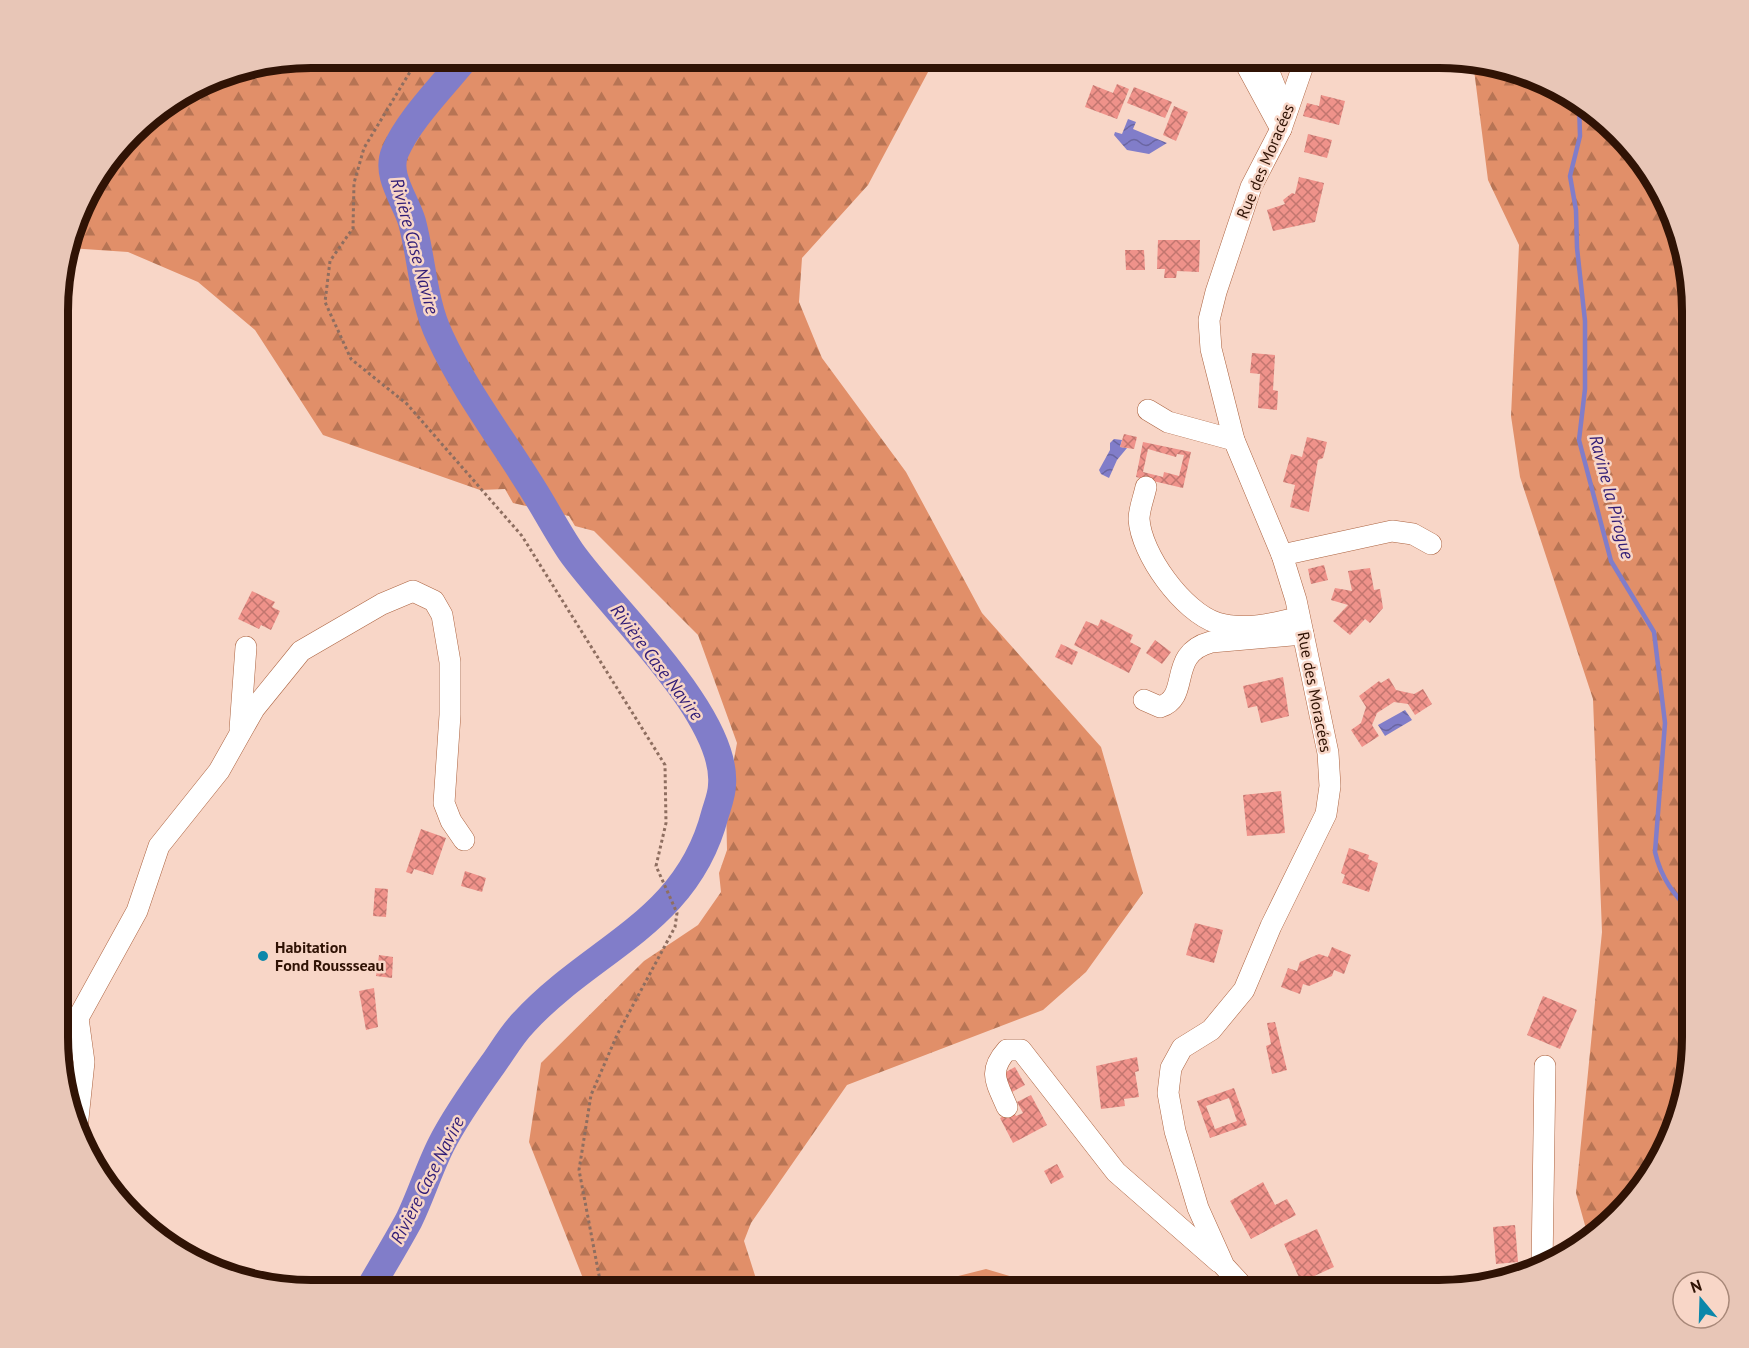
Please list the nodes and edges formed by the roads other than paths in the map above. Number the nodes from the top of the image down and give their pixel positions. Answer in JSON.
{"nodes":[{"id":1,"x":1248,"y":68,"type":"edge"},
{"id":2,"x":1267,"y":68,"type":"edge"},
{"id":3,"x":1302,"y":68,"type":"edge"},
{"id":4,"x":1281,"y":129,"type":"junction"},
{"id":5,"x":1148,"y":410,"type":"dead end"},
{"id":6,"x":1234,"y":440,"type":"junction"},
{"id":7,"x":1146,"y":487,"type":"dead end"},
{"id":8,"x":1431,"y":544,"type":"dead end"},
{"id":9,"x":1282,"y":555,"type":"junction"},
{"id":10,"x":1301,"y":626,"type":"junction"},
{"id":11,"x":246,"y":647,"type":"dead end"},
{"id":12,"x":1144,"y":700,"type":"dead end"},
{"id":13,"x":240,"y":733,"type":"junction"},
{"id":14,"x":464,"y":840,"type":"dead end"},
{"id":15,"x":1545,"y":1066,"type":"dead end"},
{"id":16,"x":1007,"y":1107,"type":"dead end"},
{"id":17,"x":79,"y":1111,"type":"edge"},
{"id":18,"x":1542,"y":1257,"type":"edge"},
{"id":19,"x":1224,"y":1266,"type":"junction"},
{"id":20,"x":1237,"y":1280,"type":"edge"}],
"edges":[{"from":1,"to":4,"type":"street"},
{"from":2,"to":4,"type":"street"},
{"from":3,"to":4,"type":"street","name":"Rue des Moracées"},
{"from":4,"to":6,"type":"street","name":"Rue des Moracées"},
{"from":5,"to":6,"type":"street"},
{"from":6,"to":9,"type":"street","name":"Rue des Moracées"},
{"from":7,"to":10,"type":"street"},
{"from":8,"to":9,"type":"street"},
{"from":9,"to":10,"type":"street","name":"Rue des Moracées"},
{"from":10,"to":12,"type":"street"},
{"from":10,"to":19,"type":"street","name":"Rue des Moracées"},
{"from":11,"to":13,"type":"street"},
{"from":13,"to":14,"type":"street"},
{"from":13,"to":17,"type":"street"},
{"from":15,"to":18,"type":"street"},
{"from":16,"to":19,"type":"street"},
{"from":19,"to":20,"type":"street","name":"Rue des Moracées"}]}
